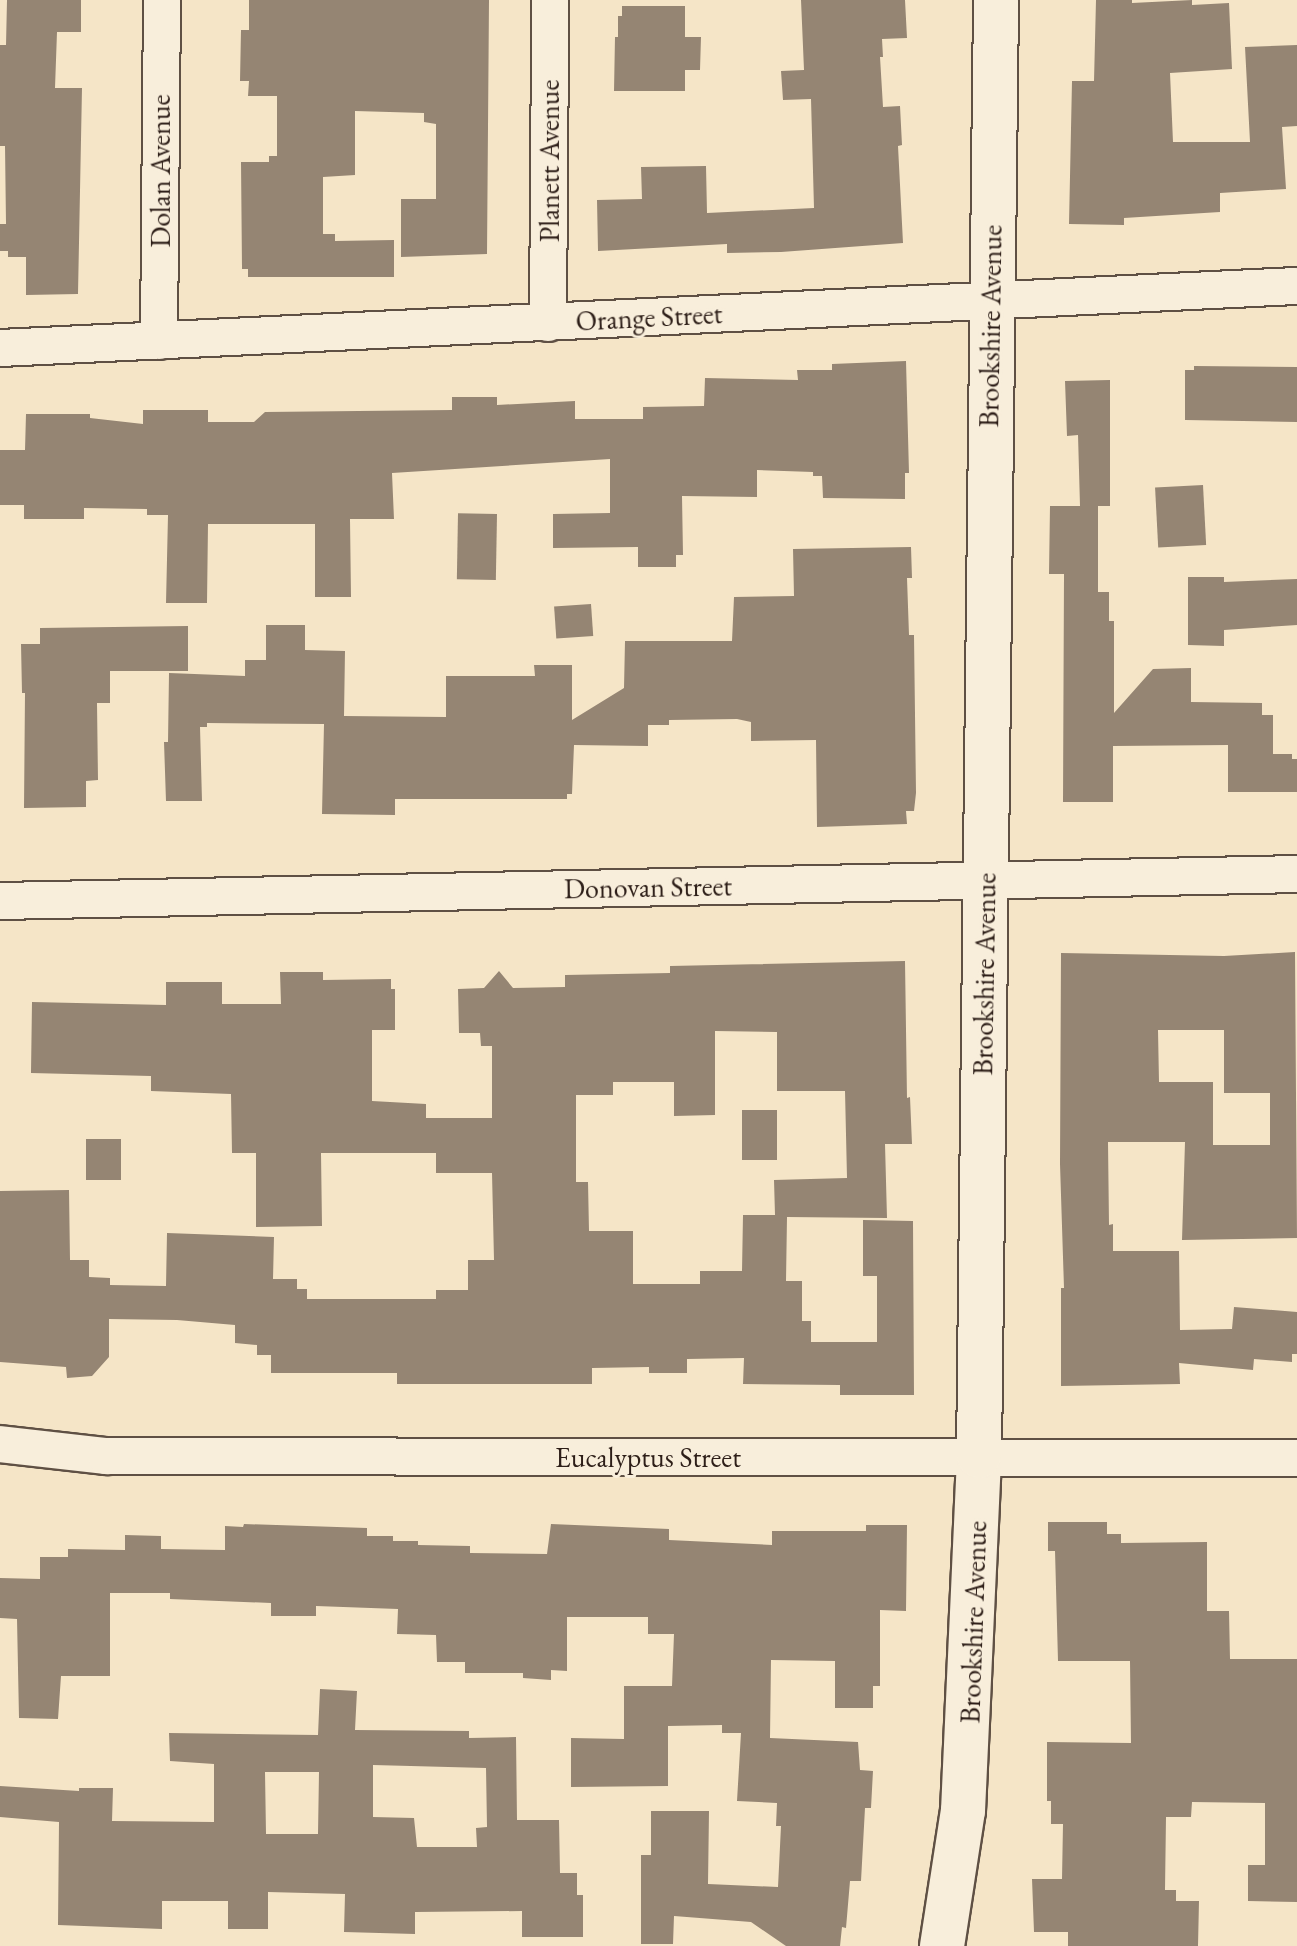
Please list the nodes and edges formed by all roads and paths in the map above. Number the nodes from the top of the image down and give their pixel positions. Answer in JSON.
{"nodes":[{"id":1,"x":162,"y":0,"type":"edge"},
{"id":2,"x":550,"y":0,"type":"edge"},
{"id":3,"x":996,"y":0,"type":"edge"},
{"id":4,"x":1297,"y":286,"type":"edge"},
{"id":5,"x":990,"y":301,"type":"junction"},
{"id":6,"x":548,"y":323,"type":"junction"},
{"id":7,"x":159,"y":341,"type":"junction"},
{"id":8,"x":0,"y":348,"type":"edge"},
{"id":9,"x":1297,"y":874,"type":"edge"},
{"id":10,"x":985,"y":879,"type":"junction"},
{"id":11,"x":0,"y":901,"type":"edge"},
{"id":12,"x":0,"y":1444,"type":"edge"},
{"id":13,"x":979,"y":1456,"type":"junction"},
{"id":14,"x":1297,"y":1458,"type":"edge"},
{"id":15,"x":942,"y":1946,"type":"edge"}],
"edges":[{"from":1,"to":7,"type":"street","name":"Dolan Avenue"},
{"from":2,"to":6,"type":"street","name":"Planett Avenue"},
{"from":3,"to":5,"type":"street","name":"Brookshire Avenue"},
{"from":4,"to":5,"type":"street","name":"Orange Street"},
{"from":5,"to":6,"type":"street","name":"Orange Street"},
{"from":5,"to":10,"type":"street","name":"Brookshire Avenue"},
{"from":6,"to":7,"type":"street","name":"Orange Street"},
{"from":7,"to":8,"type":"street","name":"Orange Street"},
{"from":9,"to":10,"type":"street","name":"Donovan Street"},
{"from":10,"to":11,"type":"street","name":"Donovan Street"},
{"from":10,"to":13,"type":"street","name":"Brookshire Avenue"},
{"from":12,"to":13,"type":"street","name":"Eucalyptus Street"},
{"from":13,"to":14,"type":"street","name":"Eucalyptus Street"},
{"from":13,"to":15,"type":"street","name":"Brookshire Avenue"}]}
